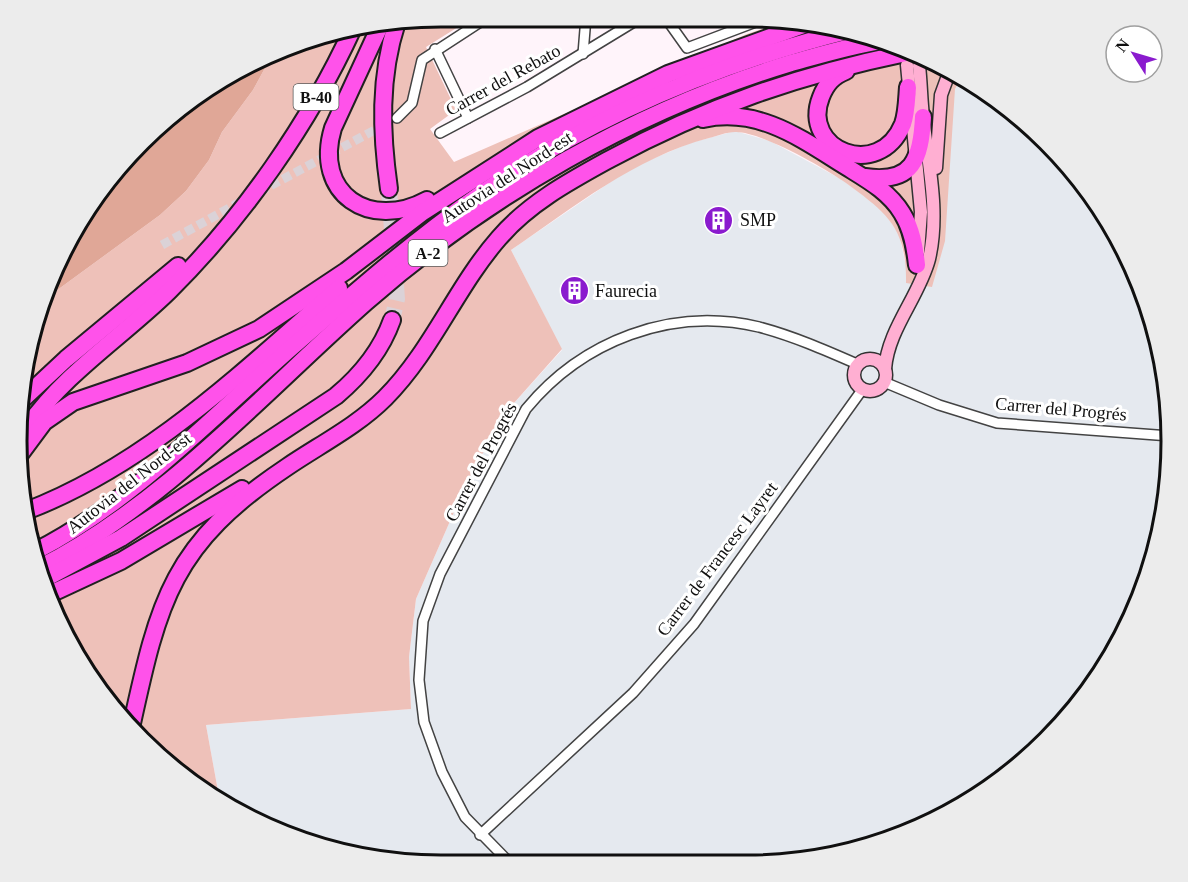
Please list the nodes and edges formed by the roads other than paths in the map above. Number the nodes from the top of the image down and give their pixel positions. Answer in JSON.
{"nodes":[{"id":1,"x":471,"y":27,"type":"edge"},
{"id":2,"x":585,"y":27,"type":"edge"},
{"id":3,"x":626,"y":27,"type":"edge"},
{"id":4,"x":672,"y":27,"type":"edge"},
{"id":5,"x":743,"y":27,"type":"edge"},
{"id":6,"x":395,"y":30,"type":"edge"},
{"id":7,"x":791,"y":30,"type":"edge"},
{"id":8,"x":794,"y":30,"type":"edge"},
{"id":9,"x":377,"y":32,"type":"edge"},
{"id":10,"x":785,"y":32,"type":"junction"},
{"id":11,"x":831,"y":36,"type":"edge"},
{"id":12,"x":348,"y":38,"type":"edge"},
{"id":13,"x":865,"y":44,"type":"edge"},
{"id":14,"x":435,"y":49,"type":"junction"},
{"id":15,"x":583,"y":54,"type":"junction"},
{"id":16,"x":871,"y":61,"type":"junction"},
{"id":17,"x":911,"y":62,"type":"edge"},
{"id":18,"x":947,"y":78,"type":"edge"},
{"id":19,"x":908,"y":87,"type":"junction"},
{"id":20,"x":923,"y":117,"type":"junction"},
{"id":21,"x":397,"y":118,"type":"dead end"},
{"id":22,"x":468,"y":118,"type":"junction"},
{"id":23,"x":680,"y":125,"type":"junction"},
{"id":24,"x":440,"y":133,"type":"dead end"},
{"id":25,"x":512,"y":154,"type":"junction"},
{"id":26,"x":917,"y":157,"type":"junction"},
{"id":27,"x":274,"y":162,"type":"junction"},
{"id":28,"x":864,"y":176,"type":"junction"},
{"id":29,"x":933,"y":187,"type":"junction"},
{"id":30,"x":389,"y":189,"type":"tunnel mouth"},
{"id":31,"x":443,"y":200,"type":"junction"},
{"id":32,"x":917,"y":265,"type":"junction"},
{"id":33,"x":911,"y":301,"type":"junction"},
{"id":34,"x":392,"y":320,"type":"tunnel mouth"},
{"id":35,"x":886,"y":350,"type":"junction"},
{"id":36,"x":872,"y":359,"type":"junction"},
{"id":37,"x":857,"y":364,"type":"junction"},
{"id":38,"x":885,"y":369,"type":"junction"},
{"id":39,"x":884,"y":382,"type":"junction"},
{"id":40,"x":862,"y":390,"type":"junction"},
{"id":41,"x":30,"y":392,"type":"edge"},
{"id":42,"x":27,"y":430,"type":"edge"},
{"id":43,"x":1161,"y":435,"type":"edge"},
{"id":44,"x":27,"y":445,"type":"edge"},
{"id":45,"x":287,"y":467,"type":"junction"},
{"id":46,"x":33,"y":508,"type":"edge"},
{"id":47,"x":41,"y":548,"type":"edge"},
{"id":48,"x":46,"y":564,"type":"edge"},
{"id":49,"x":50,"y":575,"type":"edge"},
{"id":50,"x":56,"y":591,"type":"edge"},
{"id":51,"x":133,"y":718,"type":"edge"},
{"id":52,"x":480,"y":835,"type":"junction"},
{"id":53,"x":501,"y":855,"type":"edge"}],
"edges":[{"from":1,"to":14,"type":"street"},
{"from":2,"to":15,"type":"street"},
{"from":3,"to":15,"type":"street","name":"Carrer del Rebato"},
{"from":4,"to":5,"type":"street"},
{"from":6,"to":30,"type":"highway"},
{"from":7,"to":10,"type":"highway"},
{"from":8,"to":10,"type":"highway"},
{"from":9,"to":25,"type":"highway"},
{"from":10,"to":25,"type":"highway"},
{"from":11,"to":47,"type":"highway","name":"Autovia del Nord-est","number":"A-2"},
{"from":12,"to":27,"type":"highway","number":"B-40"},
{"from":13,"to":48,"type":"highway","name":"Autovia del Nord-est","number":"A-2"},
{"from":14,"to":21,"type":"street"},
{"from":14,"to":22,"type":"street"},
{"from":15,"to":22,"type":"street","name":"Carrer del Rebato"},
{"from":16,"to":17,"type":"highway"},
{"from":16,"to":19,"type":"highway"},
{"from":16,"to":23,"type":"highway"},
{"from":17,"to":19,"type":"street"},
{"from":17,"to":20,"type":"street"},
{"from":18,"to":29,"type":"street"},
{"from":19,"to":26,"type":"street"},
{"from":20,"to":26,"type":"highway"},
{"from":20,"to":29,"type":"street"},
{"from":22,"to":24,"type":"street","name":"Carrer del Rebato"},
{"from":23,"to":28,"type":"highway"},
{"from":23,"to":45,"type":"highway"},
{"from":25,"to":31,"type":"highway"},
{"from":26,"to":28,"type":"highway"},
{"from":26,"to":32,"type":"street"},
{"from":27,"to":41,"type":"highway"},
{"from":27,"to":42,"type":"highway"},
{"from":28,"to":32,"type":"highway"},
{"from":29,"to":33,"type":"street"},
{"from":31,"to":44,"type":"highway"},
{"from":31,"to":46,"type":"highway"},
{"from":32,"to":33,"type":"street"},
{"from":33,"to":35,"type":"street"},
{"from":34,"to":49,"type":"highway"},
{"from":35,"to":36,"type":"street"},
{"from":35,"to":38,"type":"street"},
{"from":36,"to":37,"type":"street"},
{"from":36,"to":38,"type":"street"},
{"from":37,"to":40,"type":"street"},
{"from":37,"to":52,"type":"street","name":"Carrer del Progrés"},
{"from":38,"to":39,"type":"street"},
{"from":39,"to":40,"type":"street"},
{"from":39,"to":43,"type":"street","name":"Carrer del Progrés"},
{"from":40,"to":52,"type":"street","name":"Carrer de Francesc Layret"},
{"from":45,"to":50,"type":"highway"},
{"from":45,"to":51,"type":"highway"},
{"from":52,"to":53,"type":"street","name":"Carrer del Progrés"}]}
